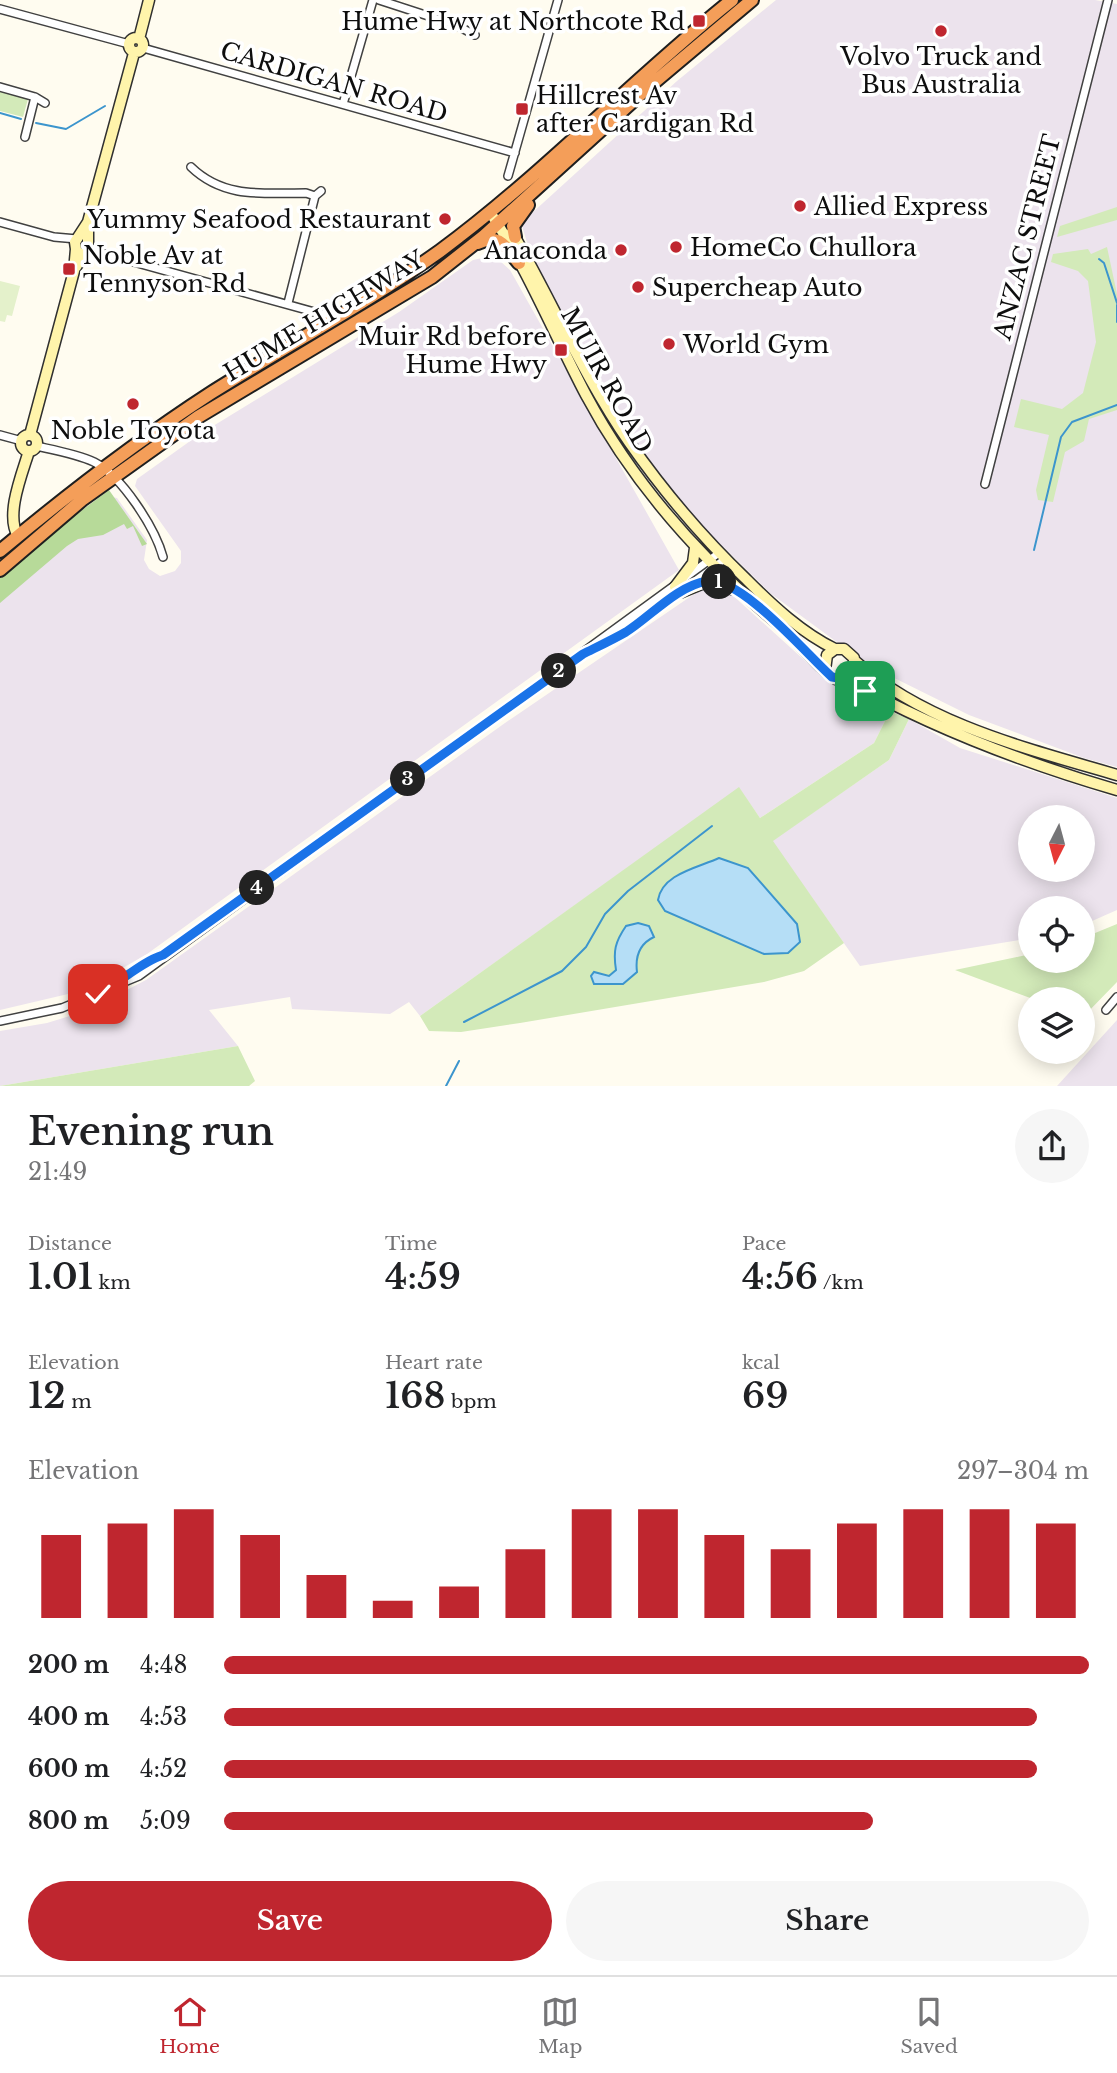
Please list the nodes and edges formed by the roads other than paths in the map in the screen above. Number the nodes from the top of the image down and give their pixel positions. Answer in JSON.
{"nodes":[{"id":1,"x":149,"y":0,"type":"edge"},
{"id":2,"x":373,"y":0,"type":"edge"},
{"id":3,"x":379,"y":0,"type":"edge"},
{"id":4,"x":558,"y":0,"type":"edge"},
{"id":5,"x":752,"y":0,"type":"edge"},
{"id":6,"x":1108,"y":0,"type":"edge"},
{"id":7,"x":729,"y":1,"type":"edge"},
{"id":8,"x":0,"y":9,"type":"edge"},
{"id":9,"x":475,"y":36,"type":"dead end"},
{"id":10,"x":136,"y":46,"type":"junction"},
{"id":11,"x":0,"y":87,"type":"edge"},
{"id":12,"x":35,"y":96,"type":"junction"},
{"id":13,"x":45,"y":103,"type":"dead end"},
{"id":14,"x":343,"y":104,"type":"junction"},
{"id":15,"x":25,"y":137,"type":"dead end"},
{"id":16,"x":515,"y":153,"type":"junction"},
{"id":17,"x":191,"y":167,"type":"dead end"},
{"id":18,"x":559,"y":167,"type":"junction"},
{"id":19,"x":508,"y":176,"type":"dead end"},
{"id":20,"x":493,"y":209,"type":"junction"},
{"id":21,"x":501,"y":221,"type":"junction"},
{"id":22,"x":0,"y":222,"type":"edge"},
{"id":23,"x":515,"y":237,"type":"junction"},
{"id":24,"x":82,"y":244,"type":"junction"},
{"id":25,"x":466,"y":250,"type":"junction"},
{"id":26,"x":519,"y":262,"type":"junction"},
{"id":27,"x":288,"y":303,"type":"junction"},
{"id":28,"x":337,"y":318,"type":"junction"},
{"id":29,"x":0,"y":435,"type":"edge"},
{"id":30,"x":26,"y":438,"type":"junction"},
{"id":31,"x":32,"y":448,"type":"junction"},
{"id":32,"x":109,"y":473,"type":"junction"},
{"id":33,"x":985,"y":484,"type":"dead end"},
{"id":34,"x":18,"y":536,"type":"junction"},
{"id":35,"x":695,"y":548,"type":"junction"},
{"id":36,"x":0,"y":551,"type":"edge"},
{"id":37,"x":722,"y":556,"type":"junction"},
{"id":38,"x":163,"y":557,"type":"dead end"},
{"id":39,"x":712,"y":565,"type":"junction"},
{"id":40,"x":0,"y":569,"type":"edge"},
{"id":41,"x":679,"y":589,"type":"junction"},
{"id":42,"x":745,"y":597,"type":"junction"},
{"id":43,"x":835,"y":649,"type":"junction"},
{"id":44,"x":855,"y":661,"type":"junction"},
{"id":45,"x":825,"y":670,"type":"junction"},
{"id":46,"x":845,"y":679,"type":"junction"},
{"id":47,"x":1117,"y":775,"type":"edge"},
{"id":48,"x":1117,"y":790,"type":"edge"},
{"id":49,"x":1117,"y":997,"type":"edge"},
{"id":50,"x":1105,"y":1010,"type":"dead end"},
{"id":51,"x":0,"y":1021,"type":"edge"}],
"edges":[{"from":1,"to":10,"type":"street"},
{"from":2,"to":14,"type":"street"},
{"from":3,"to":9,"type":"street"},
{"from":4,"to":16,"type":"street"},
{"from":5,"to":18,"type":"highway","name":"HUME HIGHWAY"},
{"from":6,"to":33,"type":"street","name":"ANZAC STREET"},
{"from":7,"to":20,"type":"highway","name":"HUME HIGHWAY"},
{"from":8,"to":10,"type":"street","name":"CARDIGAN ROAD"},
{"from":10,"to":14,"type":"street","name":"CARDIGAN ROAD"},
{"from":10,"to":24,"type":"street"},
{"from":11,"to":12,"type":"street"},
{"from":12,"to":13,"type":"street"},
{"from":12,"to":15,"type":"street"},
{"from":14,"to":16,"type":"street","name":"CARDIGAN ROAD"},
{"from":16,"to":19,"type":"street"},
{"from":17,"to":27,"type":"street"},
{"from":18,"to":21,"type":"highway","name":"HUME HIGHWAY"},
{"from":18,"to":23,"type":"highway"},
{"from":20,"to":21,"type":"street","name":"MUIR ROAD"},
{"from":20,"to":28,"type":"highway","name":"HUME HIGHWAY"},
{"from":21,"to":23,"type":"street","name":"MUIR ROAD"},
{"from":21,"to":25,"type":"highway","name":"HUME HIGHWAY"},
{"from":21,"to":26,"type":"street","name":"MUIR ROAD"},
{"from":22,"to":24,"type":"street"},
{"from":23,"to":37,"type":"street","name":"MUIR ROAD"},
{"from":24,"to":27,"type":"street"},
{"from":24,"to":30,"type":"street"},
{"from":25,"to":26,"type":"highway"},
{"from":25,"to":32,"type":"highway","name":"HUME HIGHWAY"},
{"from":26,"to":35,"type":"street","name":"MUIR ROAD"},
{"from":27,"to":28,"type":"street"},
{"from":28,"to":32,"type":"highway","name":"HUME HIGHWAY"},
{"from":29,"to":30,"type":"street"},
{"from":30,"to":31,"type":"street"},
{"from":31,"to":32,"type":"street"},
{"from":31,"to":34,"type":"street"},
{"from":32,"to":34,"type":"highway","name":"HUME HIGHWAY"},
{"from":32,"to":38,"type":"street"},
{"from":32,"to":40,"type":"highway","name":"HUME HIGHWAY"},
{"from":34,"to":36,"type":"highway","name":"HUME HIGHWAY"},
{"from":35,"to":39,"type":"street","name":"MUIR ROAD"},
{"from":35,"to":41,"type":"street"},
{"from":37,"to":39,"type":"street"},
{"from":37,"to":43,"type":"street","name":"MUIR ROAD"},
{"from":39,"to":41,"type":"street"},
{"from":39,"to":42,"type":"street","name":"MUIR ROAD"},
{"from":41,"to":42,"type":"street"},
{"from":41,"to":51,"type":"street"},
{"from":42,"to":45,"type":"street","name":"MUIR ROAD"},
{"from":43,"to":44,"type":"street"},
{"from":43,"to":45,"type":"street"},
{"from":44,"to":46,"type":"street"},
{"from":44,"to":47,"type":"street"},
{"from":45,"to":46,"type":"street"},
{"from":46,"to":48,"type":"street"},
{"from":49,"to":50,"type":"street"}]}
